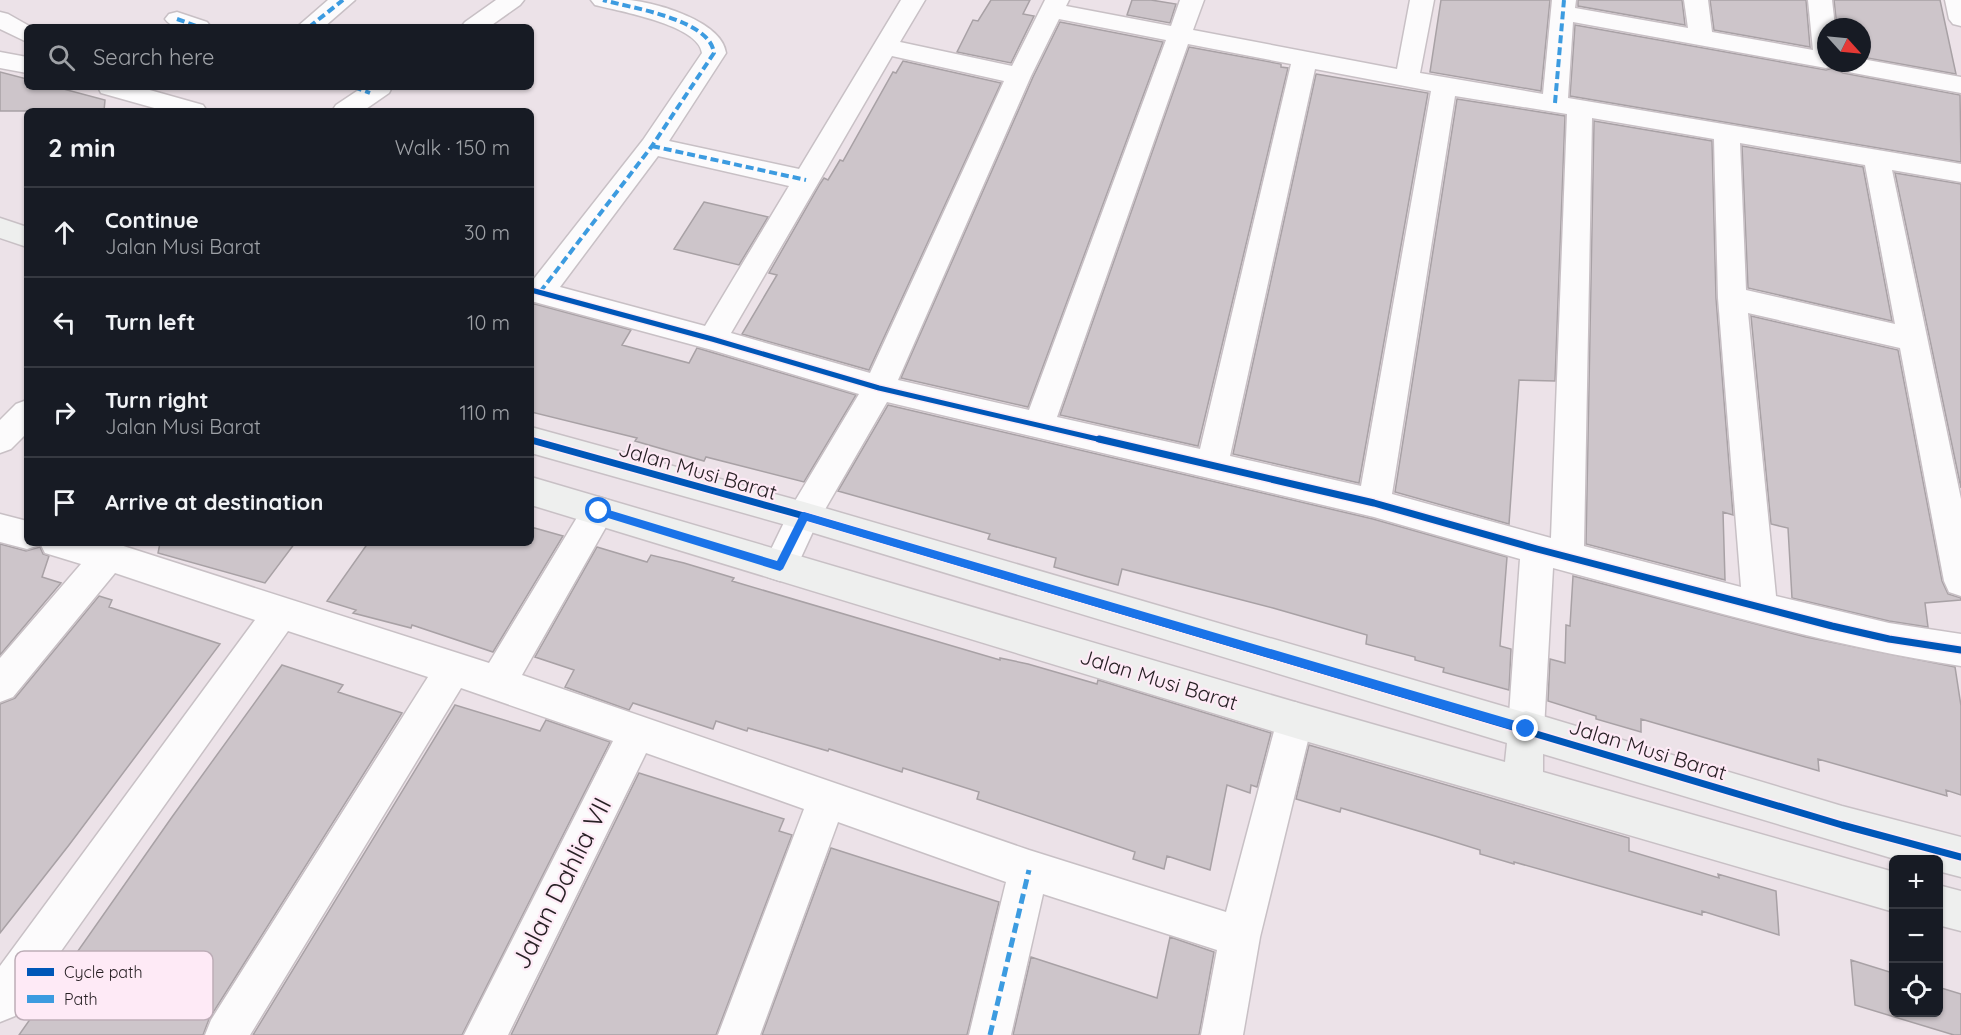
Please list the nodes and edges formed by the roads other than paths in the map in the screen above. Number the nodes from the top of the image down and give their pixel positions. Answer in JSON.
{"nodes":[{"id":1,"x":343,"y":0,"type":"edge"},
{"id":2,"x":512,"y":0,"type":"edge"},
{"id":3,"x":603,"y":0,"type":"edge"},
{"id":4,"x":913,"y":0,"type":"edge"},
{"id":5,"x":1192,"y":0,"type":"edge"},
{"id":6,"x":1422,"y":0,"type":"edge"},
{"id":7,"x":1696,"y":0,"type":"edge"},
{"id":8,"x":1820,"y":0,"type":"edge"},
{"id":9,"x":1957,"y":0,"type":"edge"},
{"id":10,"x":1055,"y":5,"type":"edge"},
{"id":11,"x":1564,"y":7,"type":"edge"},
{"id":12,"x":1822,"y":18,"type":"edge"},
{"id":13,"x":1961,"y":19,"type":"edge"},
{"id":14,"x":0,"y":20,"type":"edge"},
{"id":15,"x":313,"y":24,"type":"edge"},
{"id":16,"x":477,"y":24,"type":"edge"},
{"id":17,"x":24,"y":33,"type":"edge"},
{"id":18,"x":1180,"y":36,"type":"junction"},
{"id":19,"x":1701,"y":38,"type":"junction"},
{"id":20,"x":886,"y":47,"type":"junction"},
{"id":21,"x":1817,"y":58,"type":"edge"},
{"id":22,"x":1305,"y":59,"type":"junction"},
{"id":23,"x":0,"y":60,"type":"edge"},
{"id":24,"x":24,"y":64,"type":"edge"},
{"id":25,"x":1871,"y":68,"type":"edge"},
{"id":26,"x":1019,"y":76,"type":"junction"},
{"id":27,"x":1407,"y":79,"type":"junction"},
{"id":28,"x":1961,"y":85,"type":"edge"},
{"id":29,"x":1444,"y":86,"type":"junction"},
{"id":30,"x":120,"y":90,"type":"edge"},
{"id":31,"x":367,"y":90,"type":"edge"},
{"id":32,"x":1567,"y":105,"type":"junction"},
{"id":33,"x":184,"y":108,"type":"edge"},
{"id":34,"x":348,"y":108,"type":"edge"},
{"id":35,"x":1727,"y":132,"type":"junction"},
{"id":36,"x":652,"y":146,"type":"junction"},
{"id":37,"x":1877,"y":159,"type":"junction"},
{"id":38,"x":1961,"y":173,"type":"edge"},
{"id":39,"x":806,"y":180,"type":"junction"},
{"id":40,"x":0,"y":228,"type":"edge"},
{"id":41,"x":24,"y":236,"type":"edge"},
{"id":42,"x":536,"y":291,"type":"edge"},
{"id":43,"x":1732,"y":298,"type":"junction"},
{"id":44,"x":712,"y":339,"type":"junction"},
{"id":45,"x":1912,"y":339,"type":"junction"},
{"id":46,"x":879,"y":388,"type":"junction"},
{"id":47,"x":24,"y":415,"type":"edge"},
{"id":48,"x":1039,"y":424,"type":"junction"},
{"id":49,"x":0,"y":440,"type":"edge"},
{"id":50,"x":534,"y":441,"type":"edge"},
{"id":51,"x":1212,"y":466,"type":"junction"},
{"id":52,"x":534,"y":492,"type":"edge"},
{"id":53,"x":1374,"y":502,"type":"junction"},
{"id":54,"x":599,"y":511,"type":"junction"},
{"id":55,"x":804,"y":516,"type":"junction"},
{"id":56,"x":0,"y":528,"type":"edge"},
{"id":57,"x":24,"y":534,"type":"edge"},
{"id":58,"x":69,"y":546,"type":"edge"},
{"id":59,"x":1552,"y":552,"type":"junction"},
{"id":60,"x":108,"y":556,"type":"junction"},
{"id":61,"x":780,"y":566,"type":"junction"},
{"id":62,"x":1961,"y":581,"type":"edge"},
{"id":63,"x":1760,"y":606,"type":"junction"},
{"id":64,"x":281,"y":612,"type":"junction"},
{"id":65,"x":1961,"y":650,"type":"edge"},
{"id":66,"x":453,"y":669,"type":"junction"},
{"id":67,"x":497,"y":683,"type":"junction"},
{"id":68,"x":0,"y":686,"type":"edge"},
{"id":69,"x":1295,"y":720,"type":"junction"},
{"id":70,"x":1526,"y":729,"type":"junction"},
{"id":71,"x":638,"y":731,"type":"junction"},
{"id":72,"x":1523,"y":784,"type":"junction"},
{"id":73,"x":827,"y":799,"type":"junction"},
{"id":74,"x":1961,"y":857,"type":"edge"},
{"id":75,"x":1029,"y":870,"type":"junction"},
{"id":76,"x":1889,"y":891,"type":"edge"},
{"id":77,"x":1943,"y":906,"type":"edge"},
{"id":78,"x":1961,"y":911,"type":"edge"},
{"id":79,"x":1240,"y":937,"type":"junction"},
{"id":80,"x":36,"y":951,"type":"edge"},
{"id":81,"x":15,"y":980,"type":"edge"},
{"id":82,"x":0,"y":1001,"type":"edge"},
{"id":83,"x":226,"y":1035,"type":"edge"},
{"id":84,"x":485,"y":1035,"type":"edge"},
{"id":85,"x":739,"y":1035,"type":"edge"},
{"id":86,"x":990,"y":1035,"type":"edge"},
{"id":87,"x":1222,"y":1035,"type":"edge"}],
"edges":[{"from":1,"to":15,"type":"street"},
{"from":2,"to":16,"type":"street"},
{"from":3,"to":36,"type":"street"},
{"from":4,"to":20,"type":"street"},
{"from":5,"to":18,"type":"street"},
{"from":6,"to":27,"type":"street"},
{"from":7,"to":19,"type":"street"},
{"from":8,"to":12,"type":"street"},
{"from":9,"to":13,"type":"street"},
{"from":10,"to":18,"type":"street"},
{"from":10,"to":26,"type":"street"},
{"from":11,"to":19,"type":"street"},
{"from":11,"to":32,"type":"street"},
{"from":14,"to":17,"type":"street"},
{"from":18,"to":22,"type":"street"},
{"from":18,"to":48,"type":"street"},
{"from":19,"to":21,"type":"street"},
{"from":20,"to":26,"type":"street"},
{"from":20,"to":39,"type":"street"},
{"from":22,"to":27,"type":"street"},
{"from":22,"to":51,"type":"street"},
{"from":23,"to":24,"type":"street"},
{"from":25,"to":28,"type":"street"},
{"from":26,"to":46,"type":"street"},
{"from":27,"to":29,"type":"street"},
{"from":29,"to":32,"type":"street"},
{"from":29,"to":53,"type":"street"},
{"from":30,"to":33,"type":"street"},
{"from":31,"to":34,"type":"street"},
{"from":32,"to":35,"type":"street"},
{"from":32,"to":59,"type":"street"},
{"from":35,"to":37,"type":"street"},
{"from":35,"to":43,"type":"street"},
{"from":36,"to":39,"type":"street"},
{"from":36,"to":42,"type":"street"},
{"from":37,"to":38,"type":"street"},
{"from":37,"to":45,"type":"street"},
{"from":39,"to":44,"type":"street"},
{"from":40,"to":41,"type":"street"},
{"from":42,"to":44,"type":"street"},
{"from":43,"to":45,"type":"street"},
{"from":43,"to":63,"type":"street"},
{"from":44,"to":46,"type":"street"},
{"from":45,"to":62,"type":"street"},
{"from":46,"to":48,"type":"street"},
{"from":46,"to":55,"type":"street"},
{"from":47,"to":49,"type":"street"},
{"from":48,"to":51,"type":"street"},
{"from":50,"to":55,"type":"street","name":"Jalan Musi Barat"},
{"from":51,"to":53,"type":"street"},
{"from":52,"to":54,"type":"street","name":"Jalan Musi Barat"},
{"from":53,"to":59,"type":"street"},
{"from":54,"to":61,"type":"street","name":"Jalan Musi Barat"},
{"from":54,"to":67,"type":"street"},
{"from":55,"to":61,"type":"street"},
{"from":55,"to":70,"type":"street","name":"Jalan Musi Barat"},
{"from":56,"to":57,"type":"street"},
{"from":58,"to":60,"type":"street"},
{"from":59,"to":63,"type":"street"},
{"from":59,"to":70,"type":"street"},
{"from":60,"to":64,"type":"street"},
{"from":60,"to":68,"type":"street"},
{"from":61,"to":69,"type":"street","name":"Jalan Musi Barat"},
{"from":63,"to":65,"type":"street"},
{"from":64,"to":66,"type":"street"},
{"from":64,"to":80,"type":"street"},
{"from":66,"to":67,"type":"street"},
{"from":66,"to":83,"type":"street"},
{"from":67,"to":71,"type":"street"},
{"from":69,"to":72,"type":"street","name":"Jalan Musi Barat"},
{"from":69,"to":79,"type":"street"},
{"from":70,"to":72,"type":"street"},
{"from":70,"to":74,"type":"street","name":"Jalan Musi Barat"},
{"from":71,"to":73,"type":"street"},
{"from":71,"to":84,"type":"street","name":"Jalan Dahlia VII"},
{"from":72,"to":76,"type":"street","name":"Jalan Musi Barat"},
{"from":73,"to":75,"type":"street"},
{"from":73,"to":85,"type":"street"},
{"from":75,"to":79,"type":"street"},
{"from":75,"to":86,"type":"street"},
{"from":77,"to":78,"type":"street"},
{"from":79,"to":87,"type":"street"},
{"from":81,"to":82,"type":"street"}]}
